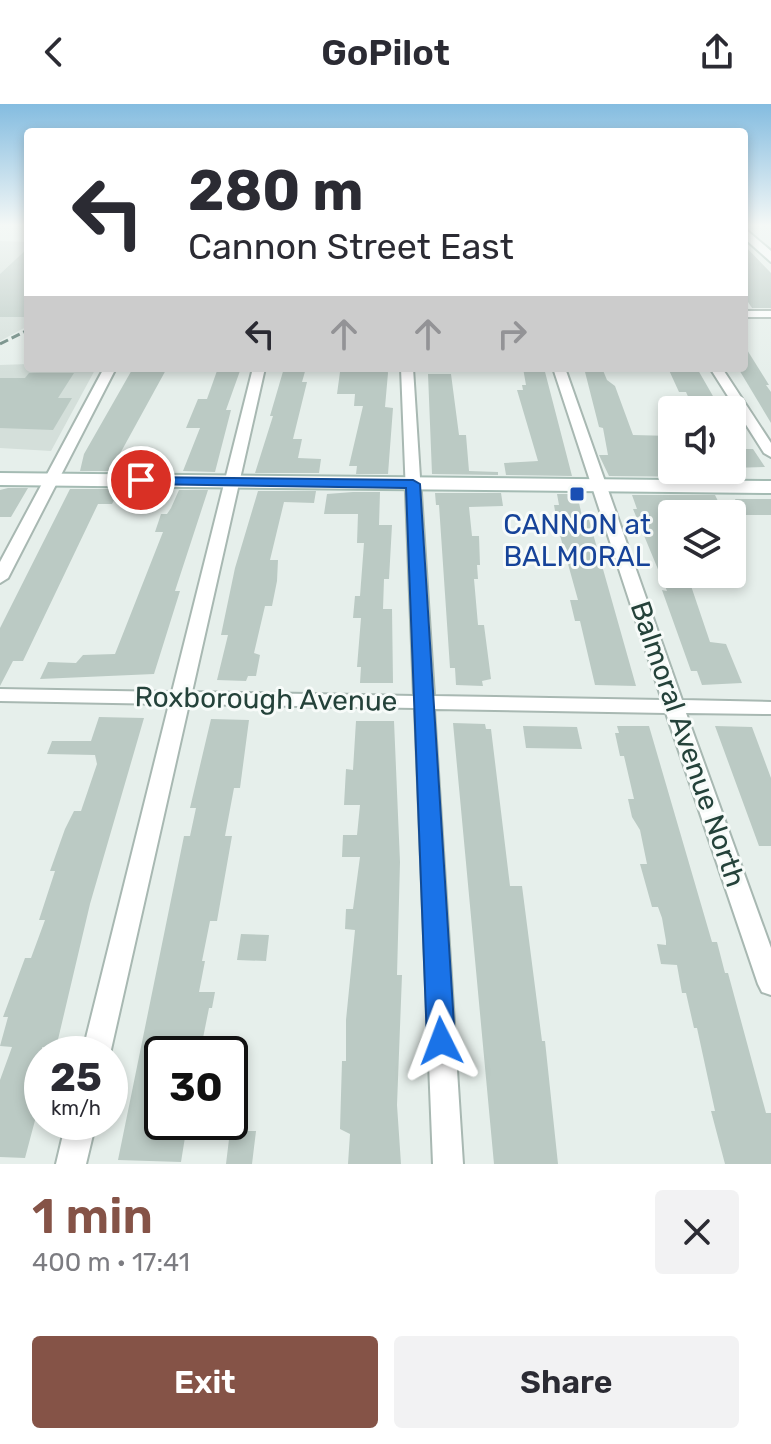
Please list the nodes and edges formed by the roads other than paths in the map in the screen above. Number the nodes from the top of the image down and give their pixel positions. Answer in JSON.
{"nodes":[{"id":1,"x":748,"y":314,"type":"edge"},
{"id":2,"x":771,"y":314,"type":"edge"},
{"id":3,"x":108,"y":372,"type":"edge"},
{"id":4,"x":258,"y":372,"type":"edge"},
{"id":5,"x":407,"y":372,"type":"edge"},
{"id":6,"x":560,"y":372,"type":"edge"},
{"id":7,"x":719,"y":372,"type":"edge"},
{"id":8,"x":771,"y":453,"type":"edge"},
{"id":9,"x":0,"y":479,"type":"edge"},
{"id":10,"x":53,"y":479,"type":"junction"},
{"id":11,"x":230,"y":481,"type":"junction"},
{"id":12,"x":413,"y":484,"type":"junction"},
{"id":13,"x":597,"y":486,"type":"junction"},
{"id":14,"x":771,"y":487,"type":"edge"},
{"id":15,"x":0,"y":578,"type":"edge"},
{"id":16,"x":0,"y":695,"type":"edge"},
{"id":17,"x":180,"y":698,"type":"junction"},
{"id":18,"x":423,"y":702,"type":"junction"},
{"id":19,"x":674,"y":706,"type":"junction"},
{"id":20,"x":771,"y":708,"type":"edge"},
{"id":21,"x":771,"y":984,"type":"edge"},
{"id":22,"x":100,"y":1036,"type":"edge"},
{"id":23,"x":77,"y":1140,"type":"edge"},
{"id":24,"x":71,"y":1164,"type":"edge"},
{"id":25,"x":448,"y":1164,"type":"edge"}],
"edges":[{"from":1,"to":2,"type":"street"},
{"from":3,"to":10,"type":"street"},
{"from":4,"to":11,"type":"street"},
{"from":5,"to":12,"type":"street"},
{"from":6,"to":13,"type":"street","name":"Balmoral Avenue North"},
{"from":7,"to":8,"type":"street"},
{"from":9,"to":10,"type":"main road"},
{"from":10,"to":11,"type":"main road"},
{"from":10,"to":15,"type":"street"},
{"from":11,"to":12,"type":"main road"},
{"from":11,"to":17,"type":"street"},
{"from":12,"to":13,"type":"main road"},
{"from":12,"to":18,"type":"street"},
{"from":13,"to":14,"type":"main road"},
{"from":13,"to":19,"type":"street","name":"Balmoral Avenue North"},
{"from":16,"to":17,"type":"street","name":"Roxborough Avenue"},
{"from":17,"to":18,"type":"street","name":"Roxborough Avenue"},
{"from":17,"to":22,"type":"street"},
{"from":18,"to":19,"type":"street","name":"Roxborough Avenue"},
{"from":18,"to":25,"type":"street"},
{"from":19,"to":20,"type":"street","name":"Roxborough Avenue"},
{"from":19,"to":21,"type":"street","name":"Balmoral Avenue North"},
{"from":23,"to":24,"type":"street"}]}
